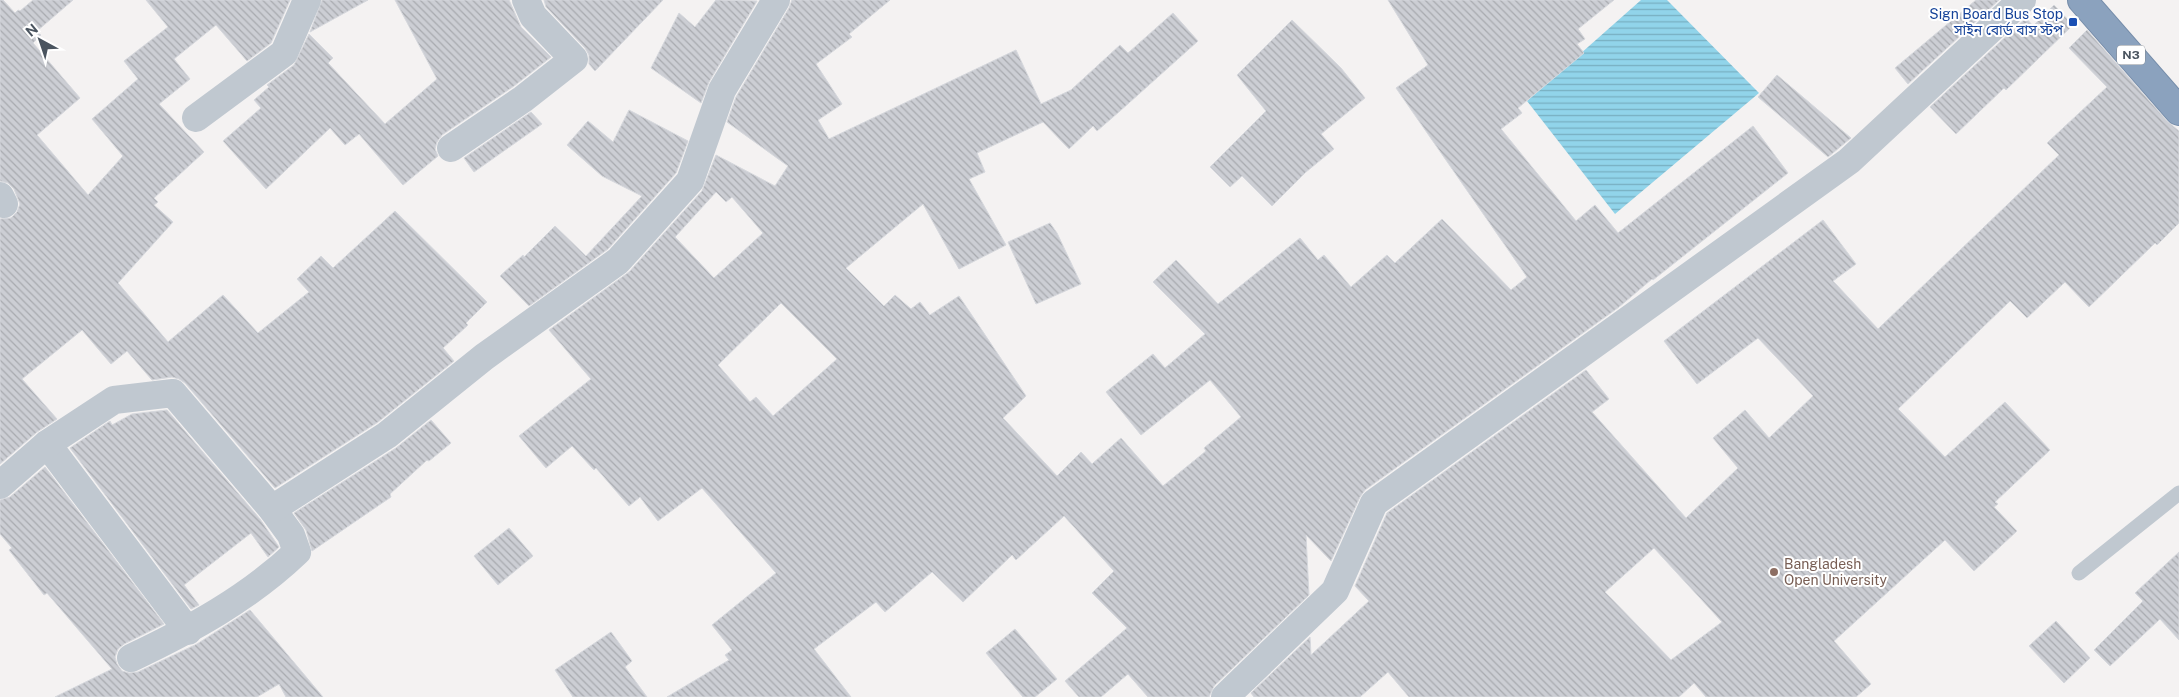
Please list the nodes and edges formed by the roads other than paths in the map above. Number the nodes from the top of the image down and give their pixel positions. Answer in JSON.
{"nodes":[{"id":1,"x":307,"y":0,"type":"edge"},
{"id":2,"x":526,"y":0,"type":"edge"},
{"id":3,"x":776,"y":0,"type":"edge"},
{"id":4,"x":2022,"y":0,"type":"edge"},
{"id":5,"x":2082,"y":0,"type":"edge"},
{"id":6,"x":2179,"y":111,"type":"edge"},
{"id":7,"x":196,"y":118,"type":"dead end"},
{"id":8,"x":451,"y":148,"type":"dead end"},
{"id":9,"x":47,"y":444,"type":"junction"},
{"id":10,"x":0,"y":485,"type":"edge"},
{"id":11,"x":2179,"y":493,"type":"edge"},
{"id":12,"x":272,"y":509,"type":"junction"},
{"id":13,"x":2079,"y":573,"type":"dead end"},
{"id":14,"x":188,"y":631,"type":"junction"},
{"id":15,"x":131,"y":658,"type":"dead end"},
{"id":16,"x":1225,"y":697,"type":"edge"}],
"edges":[{"from":1,"to":7,"type":"street"},
{"from":2,"to":8,"type":"street"},
{"from":3,"to":12,"type":"street"},
{"from":4,"to":16,"type":"street"},
{"from":5,"to":6,"type":"highway","number":"N3"},
{"from":9,"to":10,"type":"street"},
{"from":9,"to":12,"type":"street"},
{"from":9,"to":14,"type":"street"},
{"from":11,"to":13,"type":"lane"},
{"from":12,"to":14,"type":"street"},
{"from":14,"to":15,"type":"street"}]}
